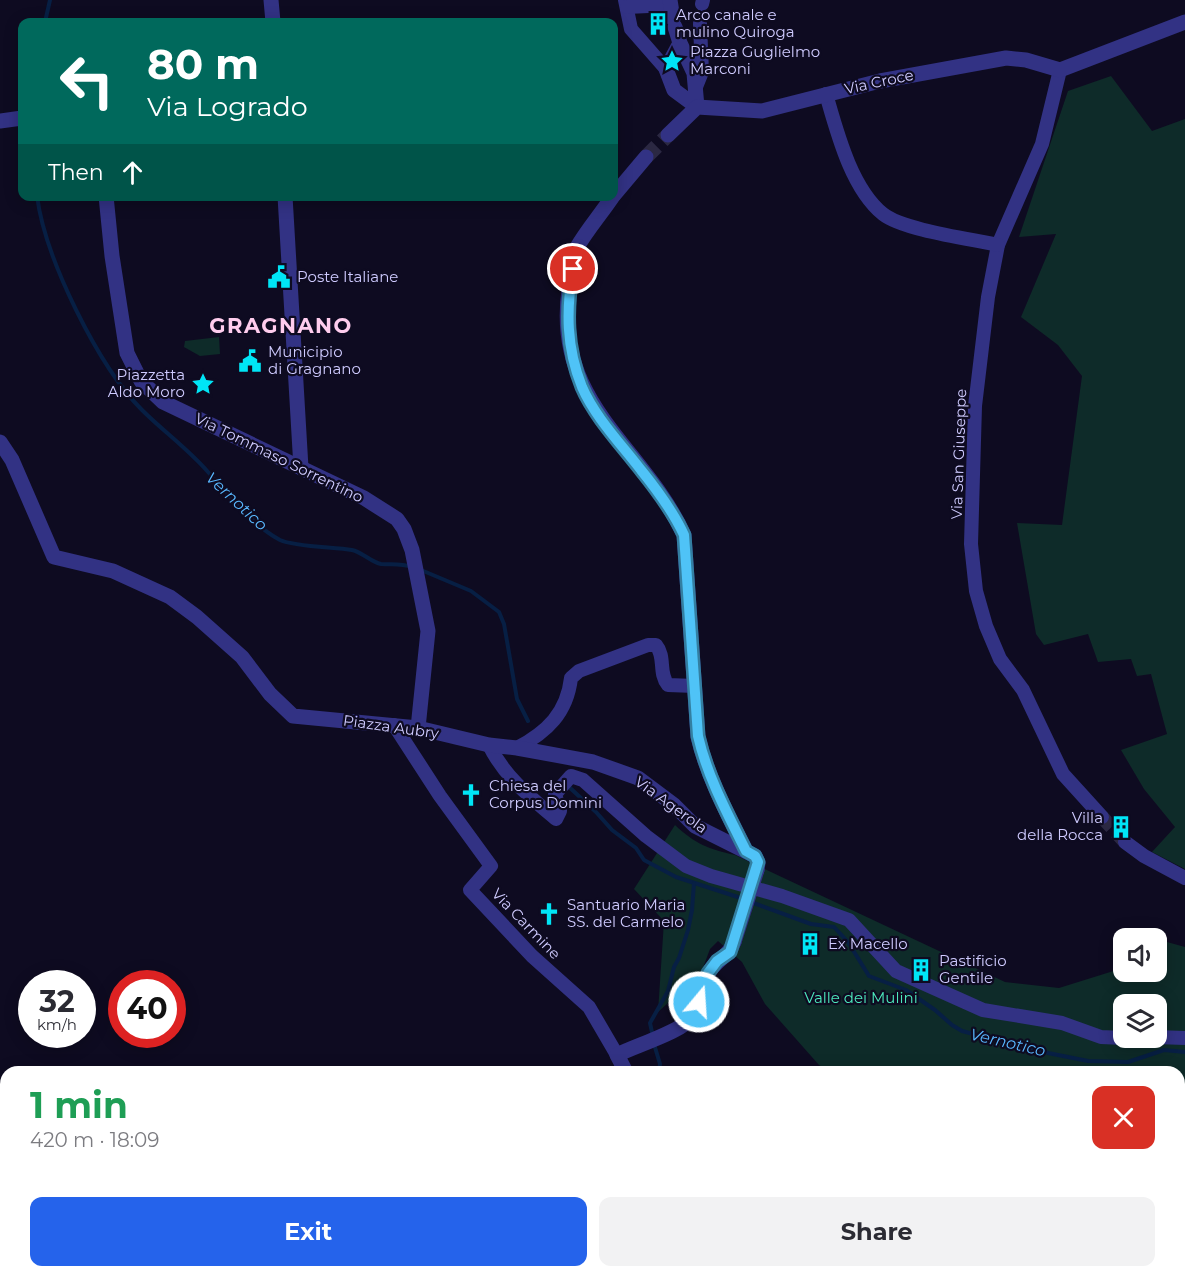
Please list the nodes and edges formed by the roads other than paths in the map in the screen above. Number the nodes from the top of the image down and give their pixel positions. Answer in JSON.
{"nodes":[{"id":1,"x":271,"y":0,"type":"edge"},
{"id":2,"x":626,"y":4,"type":"edge"},
{"id":3,"x":672,"y":13,"type":"edge"},
{"id":4,"x":273,"y":18,"type":"edge"},
{"id":5,"x":1185,"y":22,"type":"edge"},
{"id":6,"x":699,"y":24,"type":"dead end"},
{"id":7,"x":680,"y":44,"type":"junction"},
{"id":8,"x":666,"y":69,"type":"junction"},
{"id":9,"x":1060,"y":70,"type":"junction"},
{"id":10,"x":696,"y":87,"type":"junction"},
{"id":11,"x":826,"y":94,"type":"junction"},
{"id":12,"x":697,"y":107,"type":"junction"},
{"id":13,"x":668,"y":135,"type":"tunnel mouth"},
{"id":14,"x":646,"y":157,"type":"tunnel mouth"},
{"id":15,"x":618,"y":190,"type":"edge"},
{"id":16,"x":106,"y":201,"type":"edge"},
{"id":17,"x":285,"y":201,"type":"edge"},
{"id":18,"x":610,"y":201,"type":"edge"},
{"id":19,"x":998,"y":245,"type":"junction"},
{"id":20,"x":0,"y":442,"type":"edge"},
{"id":21,"x":301,"y":468,"type":"junction"},
{"id":22,"x":695,"y":686,"type":"junction"},
{"id":23,"x":394,"y":725,"type":"junction"},
{"id":24,"x":418,"y":728,"type":"junction"},
{"id":25,"x":489,"y":745,"type":"junction"},
{"id":26,"x":517,"y":748,"type":"junction"},
{"id":27,"x":725,"y":808,"type":"junction"},
{"id":28,"x":1102,"y":817,"type":"tunnel mouth"},
{"id":29,"x":705,"y":830,"type":"junction"},
{"id":30,"x":1125,"y":842,"type":"tunnel mouth"},
{"id":31,"x":746,"y":851,"type":"junction"},
{"id":32,"x":1185,"y":878,"type":"edge"},
{"id":33,"x":1113,"y":1038,"type":"edge"},
{"id":34,"x":1167,"y":1038,"type":"edge"},
{"id":35,"x":1185,"y":1038,"type":"edge"},
{"id":36,"x":617,"y":1055,"type":"junction"},
{"id":37,"x":623,"y":1066,"type":"edge"}],
"edges":[{"from":1,"to":4,"type":"street"},
{"from":2,"to":3,"type":"street"},
{"from":2,"to":8,"type":"street"},
{"from":3,"to":7,"type":"street"},
{"from":5,"to":9,"type":"street"},
{"from":6,"to":10,"type":"street"},
{"from":7,"to":8,"type":"street"},
{"from":7,"to":10,"type":"street"},
{"from":8,"to":12,"type":"street"},
{"from":9,"to":11,"type":"street","name":"Via Croce"},
{"from":9,"to":19,"type":"street","name":"Via San Giuseppe"},
{"from":10,"to":12,"type":"street"},
{"from":11,"to":12,"type":"street","name":"Via Croce"},
{"from":11,"to":19,"type":"street"},
{"from":12,"to":13,"type":"street"},
{"from":14,"to":15,"type":"street"},
{"from":16,"to":21,"type":"street","name":"Via Tommaso Sorrentino"},
{"from":17,"to":21,"type":"street"},
{"from":18,"to":22,"type":"street"},
{"from":19,"to":28,"type":"street","name":"Via San Giuseppe"},
{"from":20,"to":23,"type":"street","name":"Piazza Aubry"},
{"from":21,"to":24,"type":"street","name":"Via Tommaso Sorrentino"},
{"from":22,"to":26,"type":"street"},
{"from":22,"to":27,"type":"street"},
{"from":23,"to":24,"type":"street","name":"Piazza Aubry"},
{"from":23,"to":36,"type":"street","name":"Via Carmine"},
{"from":24,"to":25,"type":"street","name":"Piazza Aubry"},
{"from":25,"to":26,"type":"street","name":"Piazza Aubry"},
{"from":25,"to":33,"type":"street"},
{"from":26,"to":29,"type":"street","name":"Via Agerola"},
{"from":27,"to":29,"type":"street"},
{"from":27,"to":31,"type":"street"},
{"from":29,"to":31,"type":"street","name":"Via Agerola"},
{"from":30,"to":32,"type":"street"},
{"from":31,"to":36,"type":"street","bridge":true},
{"from":34,"to":35,"type":"street"},
{"from":36,"to":37,"type":"street"}]}
